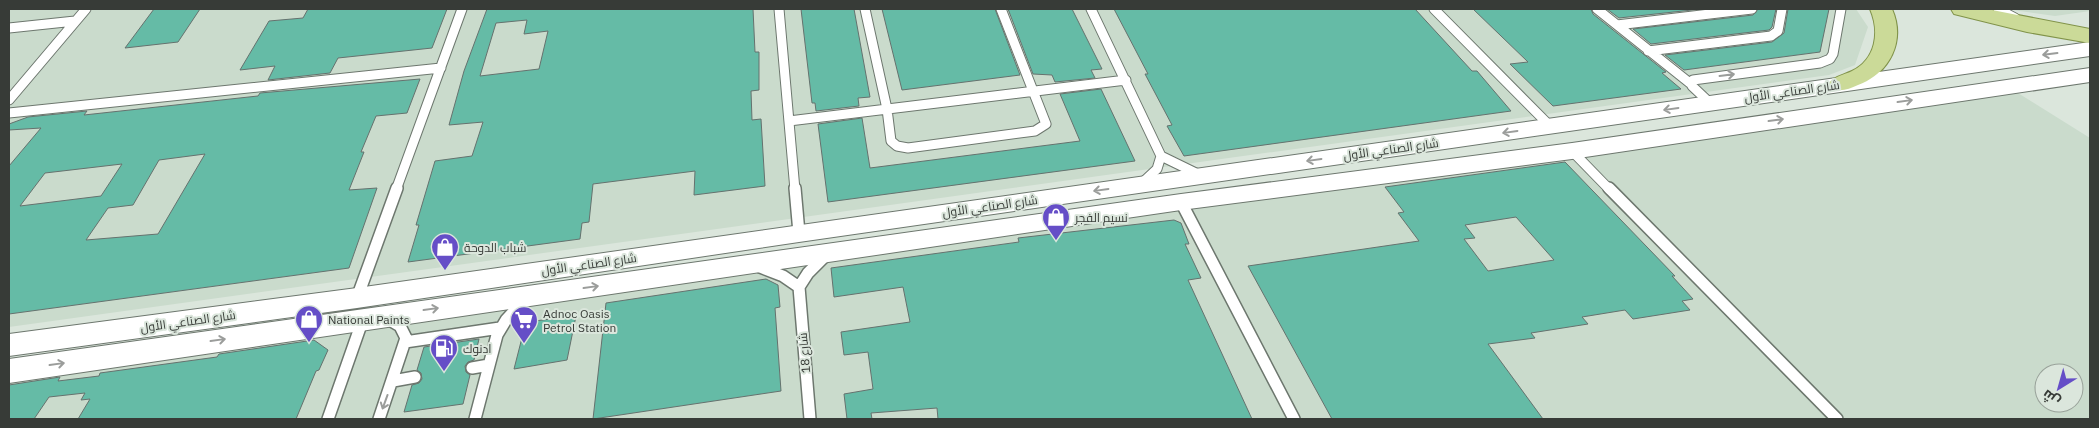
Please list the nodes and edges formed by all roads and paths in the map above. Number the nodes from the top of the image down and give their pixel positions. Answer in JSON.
{"nodes":[{"id":1,"x":86,"y":9,"type":"edge"},
{"id":2,"x":462,"y":9,"type":"edge"},
{"id":3,"x":779,"y":9,"type":"edge"},
{"id":4,"x":865,"y":9,"type":"edge"},
{"id":5,"x":1001,"y":9,"type":"edge"},
{"id":6,"x":1091,"y":9,"type":"edge"},
{"id":7,"x":1434,"y":9,"type":"edge"},
{"id":8,"x":1597,"y":9,"type":"edge"},
{"id":9,"x":1752,"y":9,"type":"edge"},
{"id":10,"x":1782,"y":9,"type":"edge"},
{"id":11,"x":1841,"y":9,"type":"edge"},
{"id":12,"x":1881,"y":9,"type":"edge"},
{"id":13,"x":1969,"y":9,"type":"edge"},
{"id":14,"x":1998,"y":9,"type":"edge"},
{"id":15,"x":75,"y":21,"type":"junction"},
{"id":16,"x":1617,"y":25,"type":"junction"},
{"id":17,"x":2027,"y":25,"type":"junction"},
{"id":18,"x":9,"y":28,"type":"edge"},
{"id":19,"x":2090,"y":36,"type":"edge"},
{"id":20,"x":2090,"y":49,"type":"edge"},
{"id":21,"x":1648,"y":51,"type":"junction"},
{"id":22,"x":441,"y":68,"type":"junction"},
{"id":23,"x":2090,"y":75,"type":"edge"},
{"id":24,"x":1126,"y":80,"type":"junction"},
{"id":25,"x":1691,"y":84,"type":"junction"},
{"id":26,"x":1840,"y":84,"type":"junction"},
{"id":27,"x":1033,"y":91,"type":"junction"},
{"id":28,"x":9,"y":100,"type":"edge"},
{"id":29,"x":1710,"y":103,"type":"junction"},
{"id":30,"x":887,"y":109,"type":"junction"},
{"id":31,"x":9,"y":113,"type":"edge"},
{"id":32,"x":789,"y":121,"type":"junction"},
{"id":33,"x":1550,"y":126,"type":"junction"},
{"id":34,"x":1572,"y":151,"type":"junction"},
{"id":35,"x":1161,"y":156,"type":"junction"},
{"id":36,"x":1203,"y":176,"type":"junction"},
{"id":37,"x":1138,"y":185,"type":"junction"},
{"id":38,"x":1181,"y":202,"type":"junction"},
{"id":39,"x":799,"y":233,"type":"junction"},
{"id":40,"x":829,"y":253,"type":"junction"},
{"id":41,"x":752,"y":265,"type":"junction"},
{"id":42,"x":799,"y":287,"type":"junction"},
{"id":43,"x":528,"y":296,"type":"junction"},
{"id":44,"x":368,"y":311,"type":"junction"},
{"id":45,"x":500,"y":328,"type":"junction"},
{"id":46,"x":406,"y":342,"type":"junction"},
{"id":47,"x":9,"y":345,"type":"edge"},
{"id":48,"x":489,"y":365,"type":"junction"},
{"id":49,"x":472,"y":368,"type":"dead end"},
{"id":50,"x":9,"y":371,"type":"edge"},
{"id":51,"x":415,"y":377,"type":"dead end"},
{"id":52,"x":393,"y":381,"type":"junction"},
{"id":53,"x":328,"y":419,"type":"edge"},
{"id":54,"x":379,"y":419,"type":"edge"},
{"id":55,"x":475,"y":419,"type":"edge"},
{"id":56,"x":810,"y":419,"type":"edge"},
{"id":57,"x":1294,"y":419,"type":"edge"},
{"id":58,"x":1837,"y":419,"type":"edge"}],
"edges":[{"from":1,"to":15,"type":"lane"},
{"from":2,"to":22,"type":"lane"},
{"from":3,"to":32,"type":"lane"},
{"from":4,"to":30,"type":"lane"},
{"from":5,"to":27,"type":"lane"},
{"from":6,"to":24,"type":"lane"},
{"from":7,"to":33,"type":"lane"},
{"from":8,"to":16,"type":"lane"},
{"from":9,"to":16,"type":"lane"},
{"from":10,"to":21,"type":"lane"},
{"from":25,"to":11,"type":"lane","one_way":true},
{"from":12,"to":26,"type":"main road"},
{"from":13,"to":17,"type":"main road"},
{"from":14,"to":17,"type":"lane"},
{"from":15,"to":18,"type":"lane"},
{"from":15,"to":28,"type":"lane"},
{"from":16,"to":21,"type":"lane"},
{"from":17,"to":19,"type":"main road"},
{"from":20,"to":26,"type":"main road","name":"شارع الصناعي الأول","one_way":true},
{"from":21,"to":25,"type":"lane"},
{"from":22,"to":31,"type":"lane"},
{"from":22,"to":44,"type":"lane"},
{"from":34,"to":23,"type":"main road","name":"شارع الصناعي الأول","one_way":true},
{"from":24,"to":27,"type":"lane"},
{"from":24,"to":35,"type":"lane"},
{"from":25,"to":29,"type":"lane"},
{"from":26,"to":29,"type":"main road","name":"شارع الصناعي الأول"},
{"from":27,"to":30,"type":"lane"},
{"from":27,"to":30,"type":"lane"},
{"from":29,"to":33,"type":"main road","name":"شارع الصناعي الأول","one_way":true},
{"from":30,"to":32,"type":"lane"},
{"from":32,"to":39,"type":"lane"},
{"from":33,"to":36,"type":"main road","name":"شارع الصناعي الأول","one_way":true},
{"from":34,"to":38,"type":"main road","name":"شارع الصناعي الأول"},
{"from":34,"to":58,"type":"lane"},
{"from":35,"to":36,"type":"lane"},
{"from":35,"to":37,"type":"lane"},
{"from":36,"to":37,"type":"main road","name":"شارع الصناعي الأول"},
{"from":37,"to":39,"type":"main road","name":"شارع الصناعي الأول","one_way":true},
{"from":38,"to":40,"type":"main road","name":"شارع الصناعي الأول"},
{"from":38,"to":57,"type":"lane"},
{"from":39,"to":44,"type":"main road","name":"شارع الصناعي الأول"},
{"from":40,"to":41,"type":"main road","name":"شارع الصناعي الأول"},
{"from":40,"to":42,"type":"lane"},
{"from":41,"to":42,"type":"lane"},
{"from":43,"to":41,"type":"main road","name":"شارع الصناعي الأول","one_way":true},
{"from":42,"to":56,"type":"lane","name":"شارع 18"},
{"from":44,"to":43,"type":"main road","name":"شارع الصناعي الأول","one_way":true},
{"from":43,"to":45,"type":"lane"},
{"from":44,"to":46,"type":"lane"},
{"from":44,"to":47,"type":"main road","name":"شارع الصناعي الأول"},
{"from":50,"to":44,"type":"main road","name":"شارع الصناعي الأول","one_way":true},
{"from":44,"to":53,"type":"lane"},
{"from":45,"to":46,"type":"lane"},
{"from":45,"to":48,"type":"lane"},
{"from":46,"to":52,"type":"lane"},
{"from":48,"to":49,"type":"lane"},
{"from":48,"to":55,"type":"lane"},
{"from":51,"to":52,"type":"lane"},
{"from":52,"to":54,"type":"lane","one_way":true}]}
